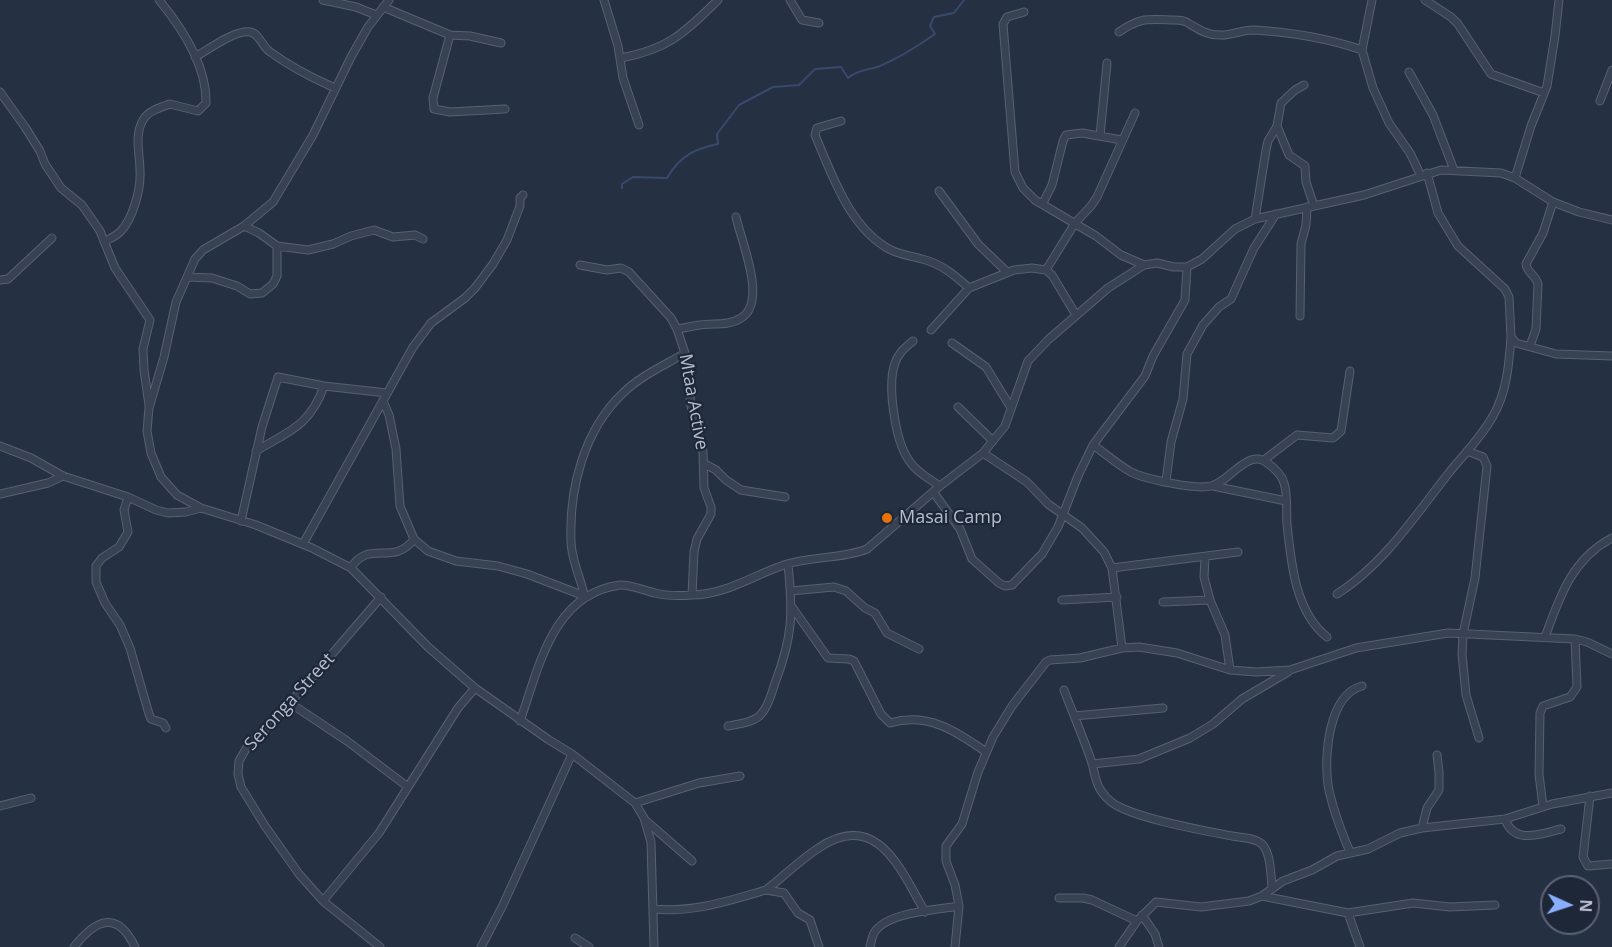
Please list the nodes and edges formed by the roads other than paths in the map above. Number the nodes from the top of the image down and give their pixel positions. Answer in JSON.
{"nodes":[{"id":1,"x":159,"y":0,"type":"edge"},
{"id":2,"x":323,"y":0,"type":"edge"},
{"id":3,"x":604,"y":0,"type":"edge"},
{"id":4,"x":718,"y":0,"type":"edge"},
{"id":5,"x":790,"y":0,"type":"edge"},
{"id":6,"x":1372,"y":0,"type":"edge"},
{"id":7,"x":1425,"y":0,"type":"edge"},
{"id":8,"x":1559,"y":0,"type":"edge"},
{"id":9,"x":385,"y":2,"type":"edge"},
{"id":10,"x":1024,"y":12,"type":"dead end"},
{"id":11,"x":376,"y":15,"type":"junction"},
{"id":12,"x":819,"y":23,"type":"dead end"},
{"id":13,"x":1119,"y":32,"type":"dead end"},
{"id":14,"x":450,"y":35,"type":"junction"},
{"id":15,"x":501,"y":43,"type":"dead end"},
{"id":16,"x":1362,"y":50,"type":"junction"},
{"id":17,"x":195,"y":57,"type":"junction"},
{"id":18,"x":621,"y":58,"type":"junction"},
{"id":19,"x":1107,"y":63,"type":"dead end"},
{"id":20,"x":1612,"y":70,"type":"edge"},
{"id":21,"x":1409,"y":72,"type":"dead end"},
{"id":22,"x":1304,"y":85,"type":"dead end"},
{"id":23,"x":335,"y":88,"type":"junction"},
{"id":24,"x":0,"y":92,"type":"edge"},
{"id":25,"x":1544,"y":93,"type":"junction"},
{"id":26,"x":1600,"y":101,"type":"dead end"},
{"id":27,"x":505,"y":109,"type":"dead end"},
{"id":28,"x":1135,"y":112,"type":"dead end"},
{"id":29,"x":841,"y":121,"type":"dead end"},
{"id":30,"x":639,"y":125,"type":"dead end"},
{"id":31,"x":1277,"y":126,"type":"junction"},
{"id":32,"x":1101,"y":136,"type":"junction"},
{"id":33,"x":1122,"y":140,"type":"junction"},
{"id":34,"x":1454,"y":170,"type":"junction"},
{"id":35,"x":1424,"y":175,"type":"junction"},
{"id":36,"x":1515,"y":178,"type":"junction"},
{"id":37,"x":939,"y":191,"type":"dead end"},
{"id":38,"x":523,"y":195,"type":"dead end"},
{"id":39,"x":1553,"y":202,"type":"junction"},
{"id":40,"x":1043,"y":203,"type":"junction"},
{"id":41,"x":1311,"y":207,"type":"junction"},
{"id":42,"x":1276,"y":214,"type":"junction"},
{"id":43,"x":736,"y":217,"type":"dead end"},
{"id":44,"x":1255,"y":219,"type":"junction"},
{"id":45,"x":1612,"y":220,"type":"edge"},
{"id":46,"x":1075,"y":223,"type":"junction"},
{"id":47,"x":244,"y":226,"type":"junction"},
{"id":48,"x":52,"y":238,"type":"dead end"},
{"id":49,"x":423,"y":239,"type":"dead end"},
{"id":50,"x":104,"y":242,"type":"junction"},
{"id":51,"x":277,"y":246,"type":"junction"},
{"id":52,"x":580,"y":265,"type":"dead end"},
{"id":53,"x":1144,"y":265,"type":"junction"},
{"id":54,"x":1187,"y":267,"type":"junction"},
{"id":55,"x":1046,"y":270,"type":"junction"},
{"id":56,"x":1007,"y":272,"type":"junction"},
{"id":57,"x":187,"y":277,"type":"junction"},
{"id":58,"x":0,"y":280,"type":"edge"},
{"id":59,"x":969,"y":288,"type":"junction"},
{"id":60,"x":1076,"y":315,"type":"junction"},
{"id":61,"x":1300,"y":316,"type":"dead end"},
{"id":62,"x":677,"y":329,"type":"junction"},
{"id":63,"x":931,"y":330,"type":"dead end"},
{"id":64,"x":1511,"y":337,"type":"junction"},
{"id":65,"x":913,"y":341,"type":"dead end"},
{"id":66,"x":952,"y":343,"type":"dead end"},
{"id":67,"x":1530,"y":346,"type":"junction"},
{"id":68,"x":685,"y":353,"type":"junction"},
{"id":69,"x":1612,"y":356,"type":"edge"},
{"id":70,"x":1350,"y":370,"type":"dead end"},
{"id":71,"x":324,"y":386,"type":"junction"},
{"id":72,"x":387,"y":393,"type":"junction"},
{"id":73,"x":383,"y":401,"type":"junction"},
{"id":74,"x":958,"y":406,"type":"dead end"},
{"id":75,"x":149,"y":408,"type":"junction"},
{"id":76,"x":1011,"y":408,"type":"junction"},
{"id":77,"x":993,"y":441,"type":"junction"},
{"id":78,"x":1093,"y":445,"type":"junction"},
{"id":79,"x":0,"y":446,"type":"edge"},
{"id":80,"x":256,"y":451,"type":"junction"},
{"id":81,"x":1467,"y":451,"type":"junction"},
{"id":82,"x":983,"y":453,"type":"junction"},
{"id":83,"x":1264,"y":460,"type":"junction"},
{"id":84,"x":703,"y":463,"type":"junction"},
{"id":85,"x":63,"y":476,"type":"junction"},
{"id":86,"x":1166,"y":481,"type":"junction"},
{"id":87,"x":940,"y":486,"type":"junction"},
{"id":88,"x":1213,"y":486,"type":"junction"},
{"id":89,"x":934,"y":493,"type":"junction"},
{"id":90,"x":0,"y":494,"type":"edge"},
{"id":91,"x":128,"y":497,"type":"junction"},
{"id":92,"x":784,"y":497,"type":"dead end"},
{"id":93,"x":1286,"y":501,"type":"junction"},
{"id":94,"x":201,"y":508,"type":"junction"},
{"id":95,"x":1063,"y":513,"type":"junction"},
{"id":96,"x":241,"y":521,"type":"junction"},
{"id":97,"x":1612,"y":538,"type":"edge"},
{"id":98,"x":414,"y":539,"type":"junction"},
{"id":99,"x":303,"y":544,"type":"junction"},
{"id":100,"x":1238,"y":552,"type":"dead end"},
{"id":101,"x":1205,"y":558,"type":"junction"},
{"id":102,"x":788,"y":564,"type":"junction"},
{"id":103,"x":351,"y":568,"type":"junction"},
{"id":104,"x":1112,"y":568,"type":"junction"},
{"id":105,"x":791,"y":591,"type":"junction"},
{"id":106,"x":1337,"y":594,"type":"dead end"},
{"id":107,"x":585,"y":596,"type":"junction"},
{"id":108,"x":692,"y":596,"type":"junction"},
{"id":109,"x":381,"y":597,"type":"junction"},
{"id":110,"x":1117,"y":597,"type":"junction"},
{"id":111,"x":1062,"y":600,"type":"dead end"},
{"id":112,"x":1210,"y":600,"type":"junction"},
{"id":113,"x":1163,"y":602,"type":"dead end"},
{"id":114,"x":792,"y":608,"type":"junction"},
{"id":115,"x":1463,"y":634,"type":"junction"},
{"id":116,"x":1327,"y":637,"type":"dead end"},
{"id":117,"x":1545,"y":637,"type":"junction"},
{"id":118,"x":1575,"y":639,"type":"junction"},
{"id":119,"x":1122,"y":648,"type":"junction"},
{"id":120,"x":919,"y":649,"type":"dead end"},
{"id":121,"x":1612,"y":654,"type":"edge"},
{"id":122,"x":1230,"y":670,"type":"junction"},
{"id":123,"x":1290,"y":670,"type":"junction"},
{"id":124,"x":1362,"y":686,"type":"dead end"},
{"id":125,"x":475,"y":688,"type":"junction"},
{"id":126,"x":1064,"y":690,"type":"dead end"},
{"id":127,"x":290,"y":704,"type":"junction"},
{"id":128,"x":1163,"y":708,"type":"dead end"},
{"id":129,"x":1074,"y":716,"type":"junction"},
{"id":130,"x":520,"y":720,"type":"junction"},
{"id":131,"x":728,"y":726,"type":"dead end"},
{"id":132,"x":166,"y":728,"type":"dead end"},
{"id":133,"x":1479,"y":738,"type":"dead end"},
{"id":134,"x":986,"y":752,"type":"junction"},
{"id":135,"x":572,"y":754,"type":"junction"},
{"id":136,"x":1437,"y":755,"type":"dead end"},
{"id":137,"x":1092,"y":764,"type":"junction"},
{"id":138,"x":740,"y":776,"type":"dead end"},
{"id":139,"x":408,"y":788,"type":"junction"},
{"id":140,"x":1612,"y":793,"type":"edge"},
{"id":141,"x":1590,"y":796,"type":"junction"},
{"id":142,"x":31,"y":798,"type":"dead end"},
{"id":143,"x":635,"y":803,"type":"junction"},
{"id":144,"x":0,"y":806,"type":"edge"},
{"id":145,"x":1543,"y":807,"type":"junction"},
{"id":146,"x":644,"y":818,"type":"junction"},
{"id":147,"x":1504,"y":819,"type":"junction"},
{"id":148,"x":1422,"y":828,"type":"junction"},
{"id":149,"x":1561,"y":829,"type":"dead end"},
{"id":150,"x":1350,"y":852,"type":"junction"},
{"id":151,"x":692,"y":861,"type":"dead end"},
{"id":152,"x":1612,"y":864,"type":"edge"},
{"id":153,"x":1272,"y":889,"type":"junction"},
{"id":154,"x":766,"y":890,"type":"junction"},
{"id":155,"x":1262,"y":896,"type":"junction"},
{"id":156,"x":1059,"y":898,"type":"dead end"},
{"id":157,"x":323,"y":901,"type":"junction"},
{"id":158,"x":1496,"y":905,"type":"dead end"},
{"id":159,"x":959,"y":906,"type":"junction"},
{"id":160,"x":653,"y":909,"type":"junction"},
{"id":161,"x":925,"y":912,"type":"junction"},
{"id":162,"x":1348,"y":913,"type":"junction"},
{"id":163,"x":1140,"y":918,"type":"junction"},
{"id":164,"x":575,"y":938,"type":"dead end"},
{"id":165,"x":74,"y":947,"type":"edge"},
{"id":166,"x":135,"y":947,"type":"edge"},
{"id":167,"x":380,"y":947,"type":"edge"},
{"id":168,"x":481,"y":947,"type":"edge"},
{"id":169,"x":589,"y":947,"type":"edge"},
{"id":170,"x":654,"y":947,"type":"edge"},
{"id":171,"x":819,"y":947,"type":"edge"},
{"id":172,"x":870,"y":947,"type":"edge"},
{"id":173,"x":955,"y":947,"type":"edge"},
{"id":174,"x":1119,"y":947,"type":"edge"},
{"id":175,"x":1159,"y":947,"type":"edge"},
{"id":176,"x":1360,"y":947,"type":"edge"}],
"edges":[{"from":1,"to":17,"type":"street"},
{"from":2,"to":11,"type":"street"},
{"from":3,"to":18,"type":"street"},
{"from":4,"to":18,"type":"street"},
{"from":5,"to":12,"type":"street"},
{"from":6,"to":16,"type":"street"},
{"from":7,"to":25,"type":"street"},
{"from":8,"to":25,"type":"street"},
{"from":9,"to":11,"type":"street"},
{"from":9,"to":14,"type":"street"},
{"from":10,"to":40,"type":"street"},
{"from":11,"to":23,"type":"street"},
{"from":13,"to":16,"type":"street"},
{"from":14,"to":15,"type":"street"},
{"from":14,"to":27,"type":"street"},
{"from":16,"to":35,"type":"street"},
{"from":17,"to":23,"type":"street"},
{"from":17,"to":50,"type":"street"},
{"from":18,"to":30,"type":"street"},
{"from":19,"to":32,"type":"street"},
{"from":20,"to":26,"type":"street"},
{"from":21,"to":34,"type":"street"},
{"from":22,"to":31,"type":"street"},
{"from":23,"to":47,"type":"street"},
{"from":24,"to":50,"type":"street"},
{"from":25,"to":36,"type":"street"},
{"from":28,"to":33,"type":"street"},
{"from":29,"to":59,"type":"street"},
{"from":31,"to":41,"type":"street"},
{"from":31,"to":44,"type":"street"},
{"from":32,"to":33,"type":"street"},
{"from":32,"to":40,"type":"street"},
{"from":33,"to":46,"type":"street"},
{"from":34,"to":35,"type":"street"},
{"from":34,"to":36,"type":"street"},
{"from":35,"to":41,"type":"street"},
{"from":35,"to":64,"type":"street"},
{"from":36,"to":39,"type":"street"},
{"from":37,"to":56,"type":"street"},
{"from":38,"to":72,"type":"street"},
{"from":39,"to":45,"type":"street"},
{"from":39,"to":67,"type":"street"},
{"from":40,"to":46,"type":"street"},
{"from":41,"to":42,"type":"street"},
{"from":41,"to":61,"type":"street"},
{"from":42,"to":44,"type":"street"},
{"from":42,"to":86,"type":"street"},
{"from":43,"to":62,"type":"street"},
{"from":44,"to":54,"type":"street"},
{"from":46,"to":53,"type":"street"},
{"from":46,"to":55,"type":"street"},
{"from":47,"to":51,"type":"street"},
{"from":47,"to":57,"type":"street"},
{"from":48,"to":58,"type":"street"},
{"from":49,"to":51,"type":"street"},
{"from":50,"to":75,"type":"street"},
{"from":51,"to":57,"type":"street"},
{"from":52,"to":62,"type":"street","name":"Mtaa Active"},
{"from":53,"to":54,"type":"street"},
{"from":53,"to":60,"type":"street"},
{"from":54,"to":78,"type":"street"},
{"from":55,"to":56,"type":"street"},
{"from":55,"to":60,"type":"street"},
{"from":56,"to":59,"type":"street"},
{"from":57,"to":75,"type":"street"},
{"from":59,"to":63,"type":"street"},
{"from":60,"to":76,"type":"street"},
{"from":62,"to":68,"type":"street","name":"Mtaa Active"},
{"from":64,"to":67,"type":"street"},
{"from":64,"to":81,"type":"street"},
{"from":65,"to":87,"type":"street"},
{"from":66,"to":76,"type":"street"},
{"from":67,"to":69,"type":"street"},
{"from":68,"to":84,"type":"street","name":"Mtaa Active"},
{"from":68,"to":107,"type":"street"},
{"from":70,"to":83,"type":"street"},
{"from":71,"to":72,"type":"street"},
{"from":71,"to":80,"type":"street"},
{"from":71,"to":80,"type":"street"},
{"from":72,"to":73,"type":"street"},
{"from":73,"to":98,"type":"street"},
{"from":73,"to":99,"type":"street"},
{"from":74,"to":77,"type":"street"},
{"from":75,"to":94,"type":"street"},
{"from":76,"to":77,"type":"street"},
{"from":77,"to":82,"type":"street"},
{"from":78,"to":86,"type":"street"},
{"from":78,"to":95,"type":"street"},
{"from":79,"to":85,"type":"street"},
{"from":80,"to":96,"type":"street"},
{"from":81,"to":106,"type":"street"},
{"from":81,"to":115,"type":"street"},
{"from":82,"to":87,"type":"street"},
{"from":82,"to":95,"type":"street"},
{"from":83,"to":88,"type":"street"},
{"from":83,"to":93,"type":"street"},
{"from":84,"to":92,"type":"street"},
{"from":84,"to":108,"type":"street","name":"Mtaa Active"},
{"from":85,"to":90,"type":"street"},
{"from":85,"to":91,"type":"street"},
{"from":86,"to":88,"type":"street"},
{"from":87,"to":89,"type":"street"},
{"from":88,"to":93,"type":"street"},
{"from":89,"to":95,"type":"street"},
{"from":89,"to":102,"type":"street"},
{"from":91,"to":94,"type":"street"},
{"from":91,"to":132,"type":"street"},
{"from":93,"to":116,"type":"street"},
{"from":94,"to":96,"type":"street"},
{"from":95,"to":104,"type":"street"},
{"from":96,"to":99,"type":"street"},
{"from":97,"to":117,"type":"street"},
{"from":98,"to":103,"type":"street"},
{"from":98,"to":107,"type":"street"},
{"from":99,"to":103,"type":"street"},
{"from":100,"to":101,"type":"street"},
{"from":101,"to":104,"type":"street"},
{"from":101,"to":112,"type":"street"},
{"from":102,"to":105,"type":"street"},
{"from":102,"to":108,"type":"street"},
{"from":103,"to":109,"type":"street"},
{"from":104,"to":110,"type":"street"},
{"from":105,"to":114,"type":"street"},
{"from":105,"to":120,"type":"street"},
{"from":107,"to":108,"type":"street"},
{"from":107,"to":130,"type":"street"},
{"from":109,"to":125,"type":"street"},
{"from":109,"to":127,"type":"street","name":"Seronga Street"},
{"from":110,"to":111,"type":"street"},
{"from":110,"to":119,"type":"street"},
{"from":112,"to":113,"type":"street"},
{"from":112,"to":122,"type":"street"},
{"from":114,"to":131,"type":"street"},
{"from":114,"to":134,"type":"street"},
{"from":115,"to":117,"type":"street"},
{"from":115,"to":123,"type":"street"},
{"from":115,"to":133,"type":"street"},
{"from":117,"to":118,"type":"street"},
{"from":118,"to":121,"type":"street"},
{"from":118,"to":145,"type":"street"},
{"from":119,"to":122,"type":"street"},
{"from":119,"to":134,"type":"street"},
{"from":122,"to":123,"type":"street"},
{"from":123,"to":137,"type":"street"},
{"from":124,"to":150,"type":"street"},
{"from":125,"to":130,"type":"street"},
{"from":125,"to":139,"type":"street"},
{"from":126,"to":129,"type":"street"},
{"from":127,"to":139,"type":"street"},
{"from":127,"to":157,"type":"street","name":"Seronga Street"},
{"from":128,"to":129,"type":"street"},
{"from":129,"to":137,"type":"street"},
{"from":130,"to":135,"type":"street"},
{"from":134,"to":159,"type":"street"},
{"from":135,"to":143,"type":"street"},
{"from":135,"to":168,"type":"street"},
{"from":136,"to":148,"type":"street"},
{"from":137,"to":153,"type":"street"},
{"from":138,"to":143,"type":"street"},
{"from":139,"to":157,"type":"street"},
{"from":140,"to":141,"type":"street"},
{"from":141,"to":145,"type":"street"},
{"from":141,"to":152,"type":"street"},
{"from":142,"to":144,"type":"street"},
{"from":143,"to":146,"type":"street"},
{"from":145,"to":147,"type":"street"},
{"from":146,"to":151,"type":"street"},
{"from":146,"to":160,"type":"street"},
{"from":147,"to":148,"type":"street"},
{"from":147,"to":149,"type":"street"},
{"from":148,"to":150,"type":"street"},
{"from":150,"to":153,"type":"street"},
{"from":153,"to":155,"type":"street"},
{"from":154,"to":160,"type":"street"},
{"from":154,"to":161,"type":"street"},
{"from":154,"to":171,"type":"street"},
{"from":155,"to":162,"type":"street"},
{"from":155,"to":163,"type":"street"},
{"from":156,"to":163,"type":"street"},
{"from":157,"to":167,"type":"street","name":"Seronga Street"},
{"from":158,"to":162,"type":"street"},
{"from":159,"to":161,"type":"street"},
{"from":159,"to":173,"type":"street"},
{"from":160,"to":170,"type":"street"},
{"from":161,"to":172,"type":"street"},
{"from":162,"to":176,"type":"street"},
{"from":163,"to":174,"type":"street"},
{"from":163,"to":175,"type":"street"},
{"from":164,"to":169,"type":"street"},
{"from":165,"to":166,"type":"street"}]}
